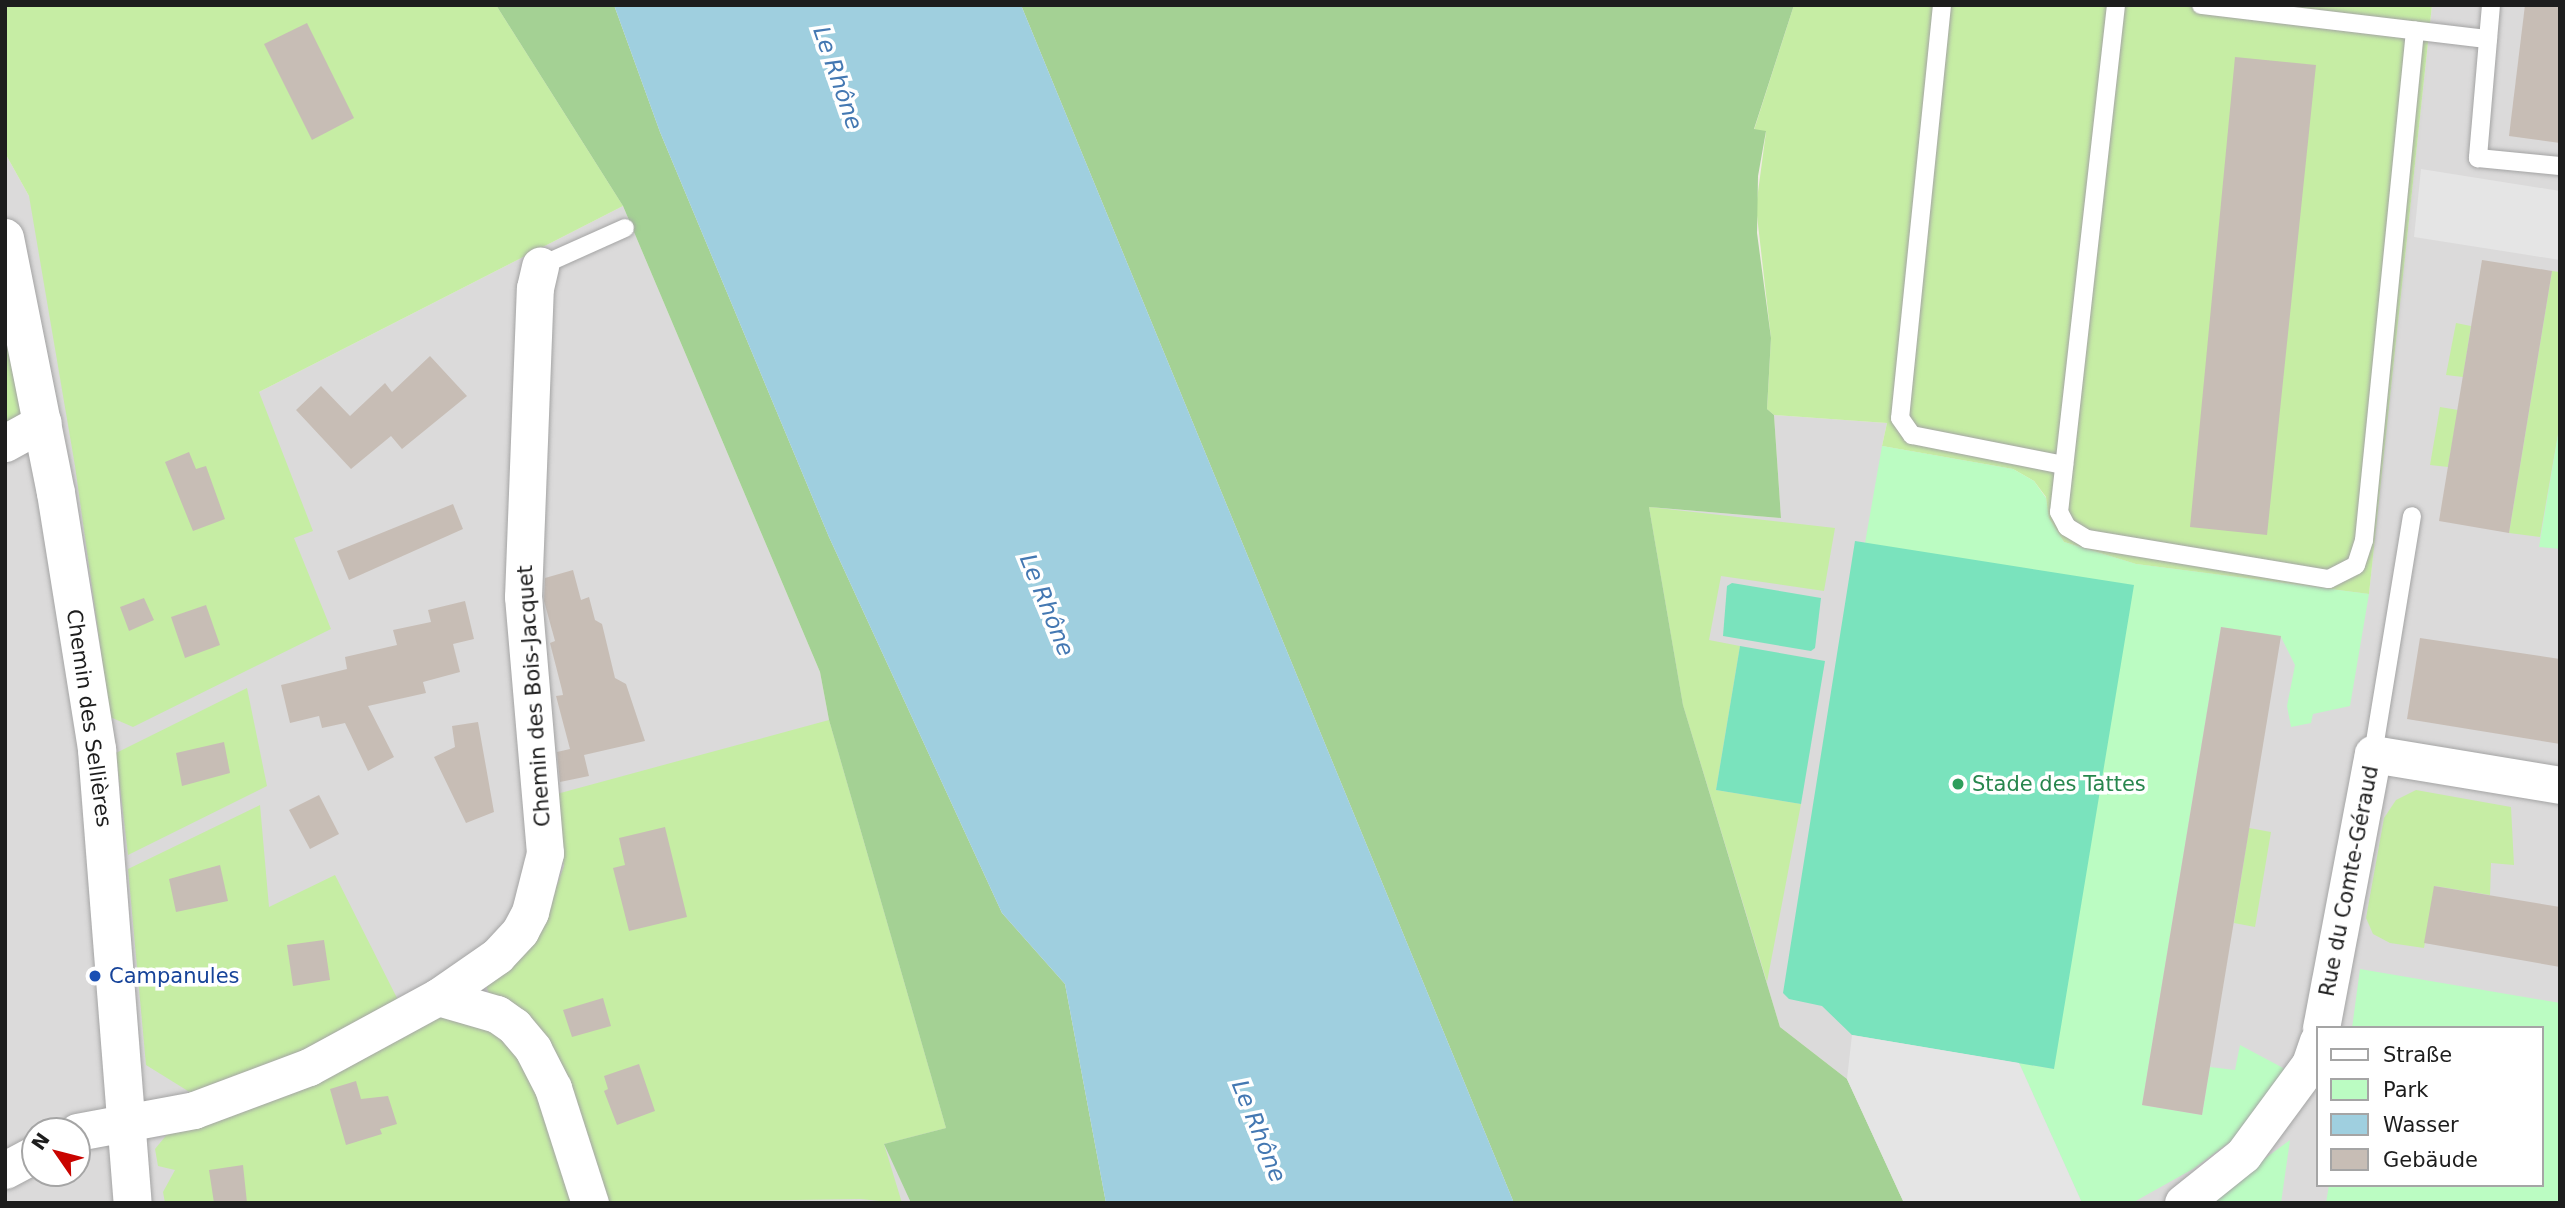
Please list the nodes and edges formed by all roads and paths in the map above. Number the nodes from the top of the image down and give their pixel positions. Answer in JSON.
{"nodes":[{"id":1,"x":1942,"y":5,"type":"edge"},
{"id":2,"x":2116,"y":5,"type":"edge"},
{"id":3,"x":2201,"y":5,"type":"edge"},
{"id":4,"x":2491,"y":5,"type":"edge"},
{"id":5,"x":2415,"y":31,"type":"junction"},
{"id":6,"x":2488,"y":40,"type":"junction"},
{"id":7,"x":2560,"y":166,"type":"edge"},
{"id":8,"x":625,"y":228,"type":"dead end"},
{"id":9,"x":5,"y":238,"type":"edge"},
{"id":10,"x":540,"y":266,"type":"joint"},
{"id":11,"x":43,"y":422,"type":"junction"},
{"id":12,"x":5,"y":443,"type":"edge"},
{"id":13,"x":2064,"y":465,"type":"junction"},
{"id":14,"x":2412,"y":516,"type":"dead end"},
{"id":15,"x":2374,"y":754,"type":"junction"},
{"id":16,"x":2560,"y":785,"type":"edge"},
{"id":17,"x":438,"y":998,"type":"junction"},
{"id":18,"x":2321,"y":1026,"type":"edge"},
{"id":19,"x":2316,"y":1047,"type":"edge"},
{"id":20,"x":126,"y":1121,"type":"junction"},
{"id":21,"x":91,"y":1129,"type":"edge"},
{"id":22,"x":21,"y":1161,"type":"edge"},
{"id":23,"x":5,"y":1170,"type":"edge"},
{"id":24,"x":133,"y":1203,"type":"edge"},
{"id":25,"x":590,"y":1203,"type":"edge"},
{"id":26,"x":2183,"y":1203,"type":"edge"}],
"edges":[{"from":1,"to":13,"type":"lane"},
{"from":2,"to":13,"type":"lane"},
{"from":3,"to":5,"type":"lane"},
{"from":4,"to":6,"type":"lane"},
{"from":5,"to":6,"type":"lane"},
{"from":5,"to":13,"type":"lane"},
{"from":6,"to":7,"type":"lane"},
{"from":8,"to":10,"type":"lane"},
{"from":9,"to":11,"type":"street","name":"Chemin des Sellières"},
{"from":10,"to":17,"type":"street","name":"Chemin des Bois-Jacquet"},
{"from":11,"to":12,"type":"street"},
{"from":11,"to":20,"type":"street","name":"Chemin des Sellières"},
{"from":14,"to":15,"type":"lane"},
{"from":15,"to":16,"type":"street","name":"Rue du Comte-Géraud"},
{"from":15,"to":18,"type":"street","name":"Rue du Comte-Géraud"},
{"from":17,"to":20,"type":"street","name":"Chemin des Bois-Jacquet"},
{"from":17,"to":25,"type":"street"},
{"from":19,"to":26,"type":"street"},
{"from":20,"to":21,"type":"street","name":"Chemin des Bois-Jacquet"},
{"from":20,"to":24,"type":"street","name":"Chemin des Sellières"},
{"from":22,"to":23,"type":"street"}]}
